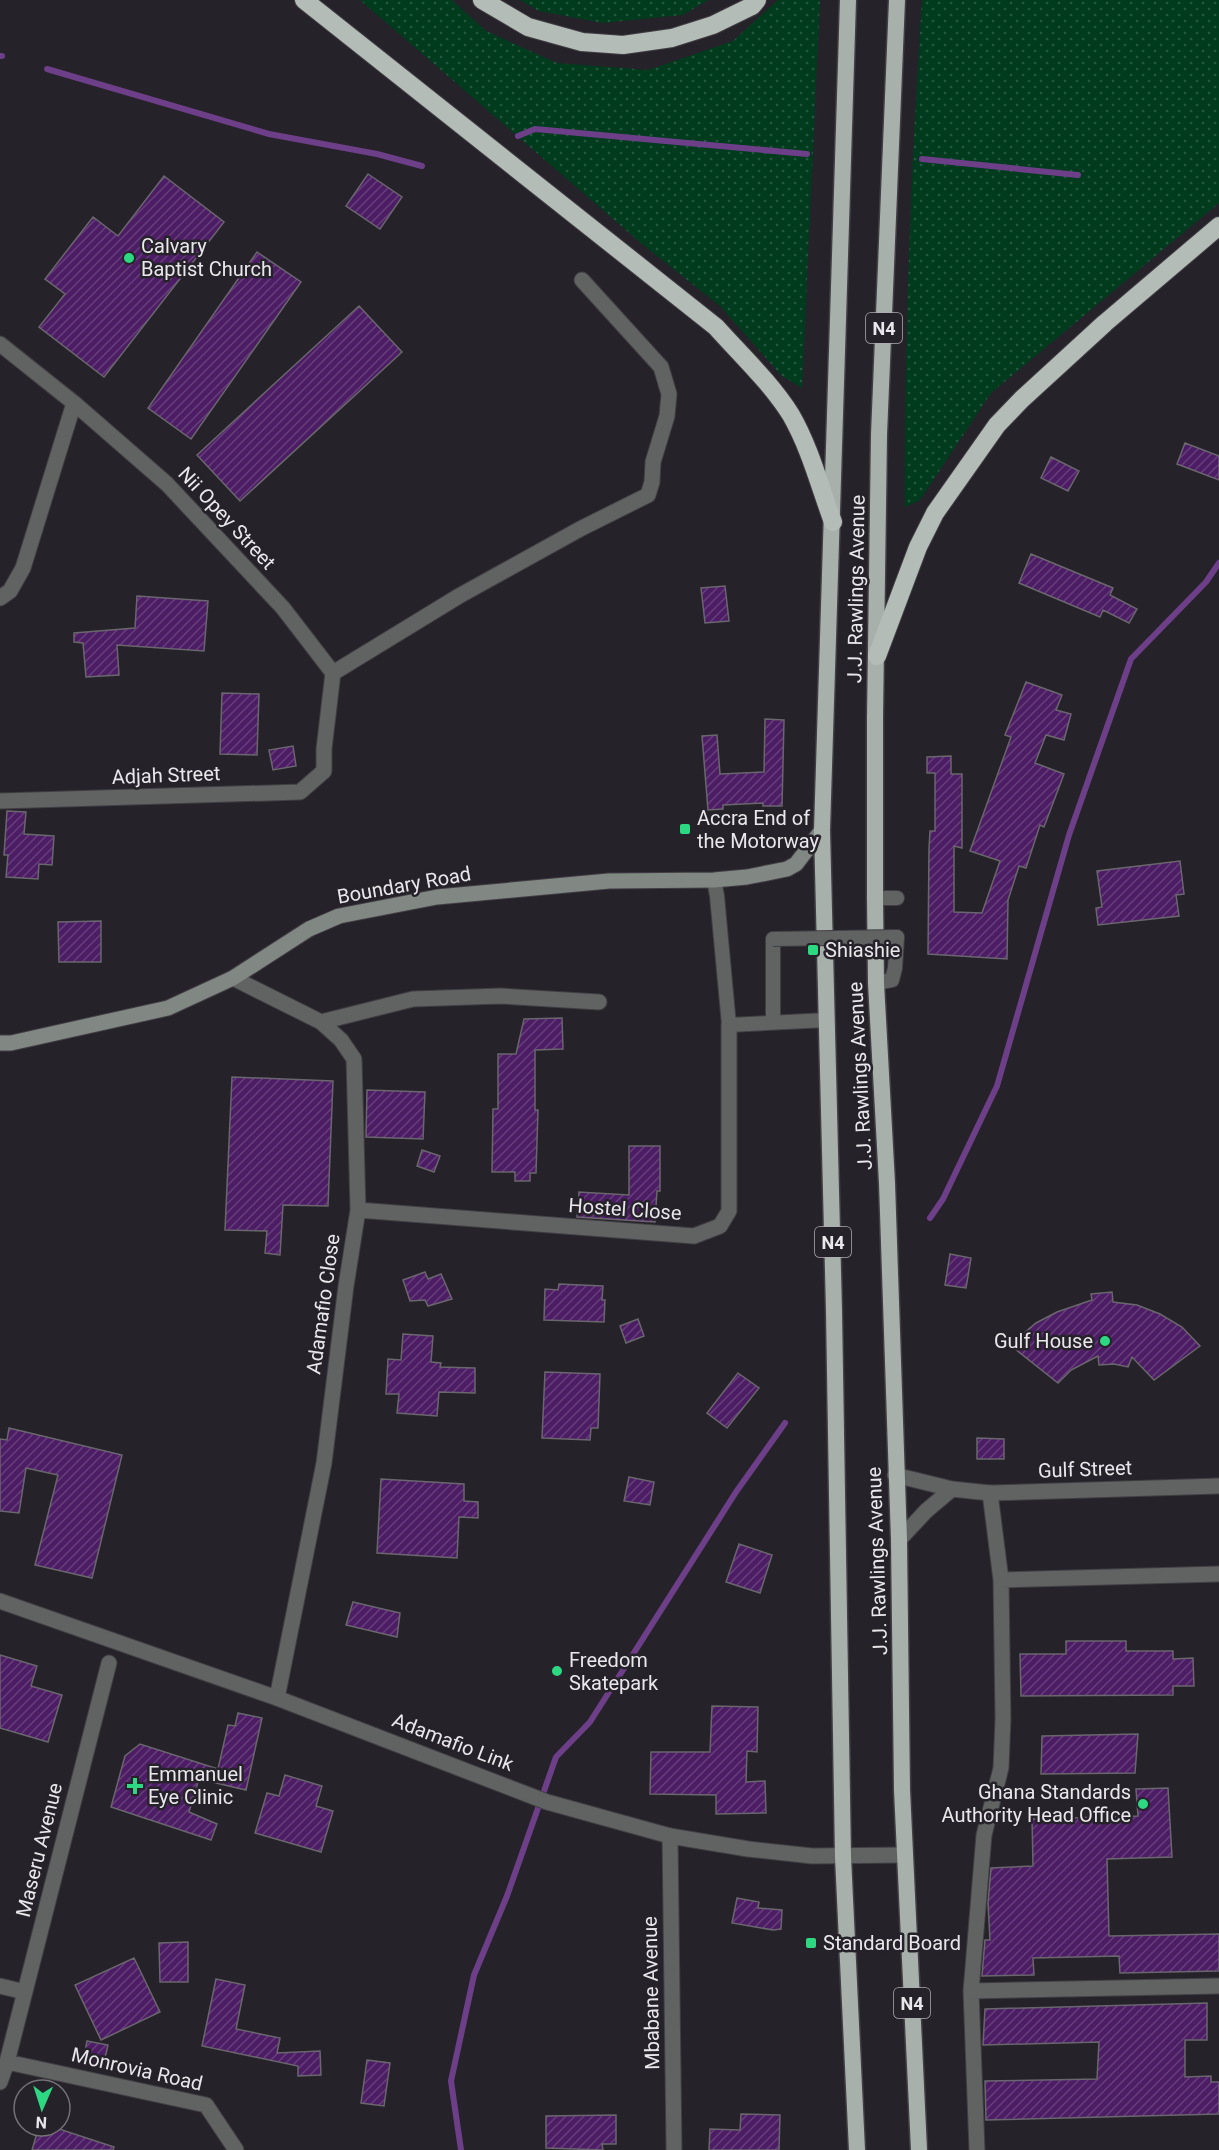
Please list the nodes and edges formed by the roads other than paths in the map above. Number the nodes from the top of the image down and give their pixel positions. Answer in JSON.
{"nodes":[{"id":1,"x":304,"y":0,"type":"edge"},
{"id":2,"x":482,"y":0,"type":"edge"},
{"id":3,"x":757,"y":0,"type":"edge"},
{"id":4,"x":848,"y":0,"type":"edge"},
{"id":5,"x":897,"y":0,"type":"edge"},
{"id":6,"x":1219,"y":226,"type":"edge"},
{"id":7,"x":582,"y":280,"type":"dead end"},
{"id":8,"x":0,"y":344,"type":"edge"},
{"id":9,"x":74,"y":403,"type":"junction"},
{"id":10,"x":833,"y":522,"type":"junction"},
{"id":11,"x":0,"y":598,"type":"edge"},
{"id":12,"x":877,"y":656,"type":"junction"},
{"id":13,"x":333,"y":673,"type":"junction"},
{"id":14,"x":0,"y":801,"type":"edge"},
{"id":15,"x":822,"y":830,"type":"junction"},
{"id":16,"x":714,"y":880,"type":"junction"},
{"id":17,"x":875,"y":898,"type":"junction"},
{"id":18,"x":897,"y":898,"type":"dead end"},
{"id":19,"x":233,"y":978,"type":"junction"},
{"id":20,"x":876,"y":983,"type":"junction"},
{"id":21,"x":599,"y":1002,"type":"dead end"},
{"id":22,"x":827,"y":1020,"type":"junction"},
{"id":23,"x":321,"y":1022,"type":"junction"},
{"id":24,"x":773,"y":1023,"type":"junction"},
{"id":25,"x":729,"y":1025,"type":"junction"},
{"id":26,"x":4,"y":1045,"type":"edge"},
{"id":27,"x":357,"y":1210,"type":"junction"},
{"id":28,"x":895,"y":1475,"type":"junction"},
{"id":29,"x":1219,"y":1486,"type":"edge"},
{"id":30,"x":952,"y":1489,"type":"junction"},
{"id":31,"x":990,"y":1494,"type":"junction"},
{"id":32,"x":899,"y":1540,"type":"junction"},
{"id":33,"x":1219,"y":1574,"type":"edge"},
{"id":34,"x":1001,"y":1580,"type":"junction"},
{"id":35,"x":0,"y":1601,"type":"edge"},
{"id":36,"x":109,"y":1663,"type":"dead end"},
{"id":37,"x":277,"y":1698,"type":"junction"},
{"id":38,"x":670,"y":1836,"type":"junction"},
{"id":39,"x":905,"y":1855,"type":"junction"},
{"id":40,"x":843,"y":1857,"type":"junction"},
{"id":41,"x":0,"y":1986,"type":"edge"},
{"id":42,"x":1219,"y":1986,"type":"edge"},
{"id":43,"x":971,"y":1991,"type":"junction"},
{"id":44,"x":25,"y":1992,"type":"junction"},
{"id":45,"x":7,"y":2062,"type":"junction"},
{"id":46,"x":0,"y":2082,"type":"edge"},
{"id":47,"x":236,"y":2150,"type":"edge"},
{"id":48,"x":674,"y":2150,"type":"edge"},
{"id":49,"x":857,"y":2150,"type":"edge"},
{"id":50,"x":919,"y":2150,"type":"edge"},
{"id":51,"x":977,"y":2150,"type":"edge"}],
"edges":[{"from":1,"to":10,"type":"highway"},
{"from":2,"to":3,"type":"highway"},
{"from":4,"to":10,"type":"highway","name":"J.J. Rawlings Avenue","number":"N4"},
{"from":5,"to":12,"type":"highway","name":"J.J. Rawlings Avenue","number":"N4"},
{"from":6,"to":12,"type":"highway"},
{"from":7,"to":13,"type":"street"},
{"from":8,"to":9,"type":"street","name":"Nii Opey Street"},
{"from":9,"to":11,"type":"street"},
{"from":9,"to":13,"type":"street","name":"Nii Opey Street"},
{"from":10,"to":15,"type":"highway","name":"J.J. Rawlings Avenue","number":"N4"},
{"from":12,"to":17,"type":"highway","name":"J.J. Rawlings Avenue","number":"N4"},
{"from":13,"to":14,"type":"street","name":"Adjah Street"},
{"from":15,"to":16,"type":"main road","name":"Boundary Road"},
{"from":15,"to":22,"type":"highway","name":"J.J. Rawlings Avenue","number":"N4"},
{"from":16,"to":19,"type":"main road","name":"Boundary Road"},
{"from":16,"to":25,"type":"street"},
{"from":17,"to":18,"type":"street"},
{"from":17,"to":20,"type":"highway","name":"J.J. Rawlings Avenue","number":"N4"},
{"from":19,"to":23,"type":"street","name":"Adamafio Close"},
{"from":19,"to":26,"type":"main road","name":"Boundary Road"},
{"from":20,"to":24,"type":"street","bridge":true},
{"from":20,"to":28,"type":"highway","name":"J.J. Rawlings Avenue","number":"N4"},
{"from":21,"to":23,"type":"street"},
{"from":22,"to":24,"type":"street"},
{"from":22,"to":40,"type":"highway","name":"J.J. Rawlings Avenue","number":"N4"},
{"from":23,"to":27,"type":"street","name":"Adamafio Close"},
{"from":24,"to":25,"type":"street"},
{"from":25,"to":27,"type":"street","name":"Hostel Close"},
{"from":27,"to":37,"type":"street","name":"Adamafio Close"},
{"from":28,"to":30,"type":"street","name":"Gulf Street"},
{"from":28,"to":32,"type":"highway","name":"J.J. Rawlings Avenue","number":"N4"},
{"from":29,"to":31,"type":"street","name":"Gulf Street"},
{"from":30,"to":31,"type":"street","name":"Gulf Street"},
{"from":30,"to":32,"type":"street"},
{"from":31,"to":34,"type":"street"},
{"from":32,"to":39,"type":"highway","name":"J.J. Rawlings Avenue","number":"N4"},
{"from":33,"to":34,"type":"street"},
{"from":34,"to":43,"type":"street"},
{"from":35,"to":37,"type":"street","name":"Adamafio Link"},
{"from":36,"to":44,"type":"street","name":"Maseru Avenue"},
{"from":37,"to":38,"type":"street","name":"Adamafio Link"},
{"from":38,"to":40,"type":"street","name":"Adamafio Link"},
{"from":38,"to":48,"type":"street","name":"Mbabane Avenue"},
{"from":39,"to":40,"type":"street","name":"Adamafio Link"},
{"from":39,"to":50,"type":"highway","name":"J.J. Rawlings Avenue","number":"N4"},
{"from":40,"to":49,"type":"highway","name":"J.J. Rawlings Avenue","number":"N4"},
{"from":41,"to":44,"type":"street"},
{"from":42,"to":43,"type":"street"},
{"from":43,"to":51,"type":"street"},
{"from":44,"to":45,"type":"street","name":"Maseru Avenue"},
{"from":45,"to":46,"type":"street","name":"Maseru Avenue"},
{"from":45,"to":47,"type":"street","name":"Monrovia Road"}]}
